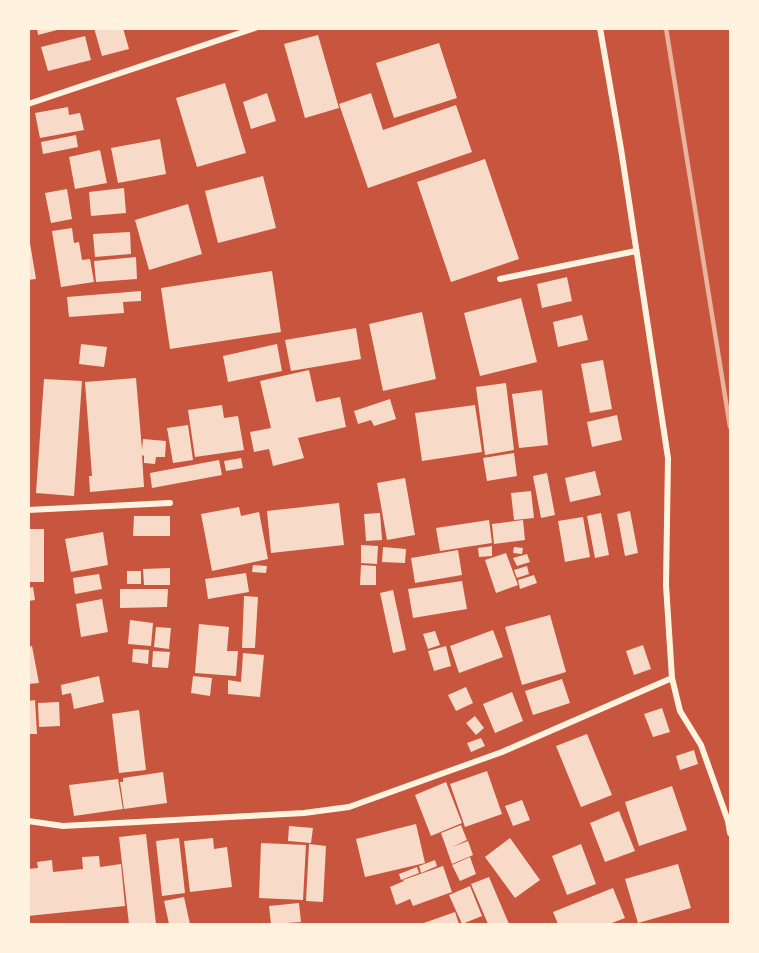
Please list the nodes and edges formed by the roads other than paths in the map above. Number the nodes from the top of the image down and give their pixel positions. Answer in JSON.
{"nodes":[{"id":1,"x":255,"y":28,"type":"edge"},
{"id":2,"x":600,"y":28,"type":"edge"},
{"id":3,"x":28,"y":104,"type":"edge"},
{"id":4,"x":636,"y":251,"type":"junction"},
{"id":5,"x":500,"y":279,"type":"dead end"},
{"id":6,"x":170,"y":503,"type":"dead end"},
{"id":7,"x":28,"y":510,"type":"edge"},
{"id":8,"x":672,"y":678,"type":"junction"},
{"id":9,"x":28,"y":821,"type":"edge"},
{"id":10,"x":730,"y":833,"type":"edge"}],
"edges":[{"from":1,"to":3,"type":"street"},
{"from":2,"to":4,"type":"street"},
{"from":4,"to":5,"type":"street"},
{"from":4,"to":8,"type":"street"},
{"from":6,"to":7,"type":"street"},
{"from":8,"to":9,"type":"street"},
{"from":8,"to":10,"type":"street"}]}
